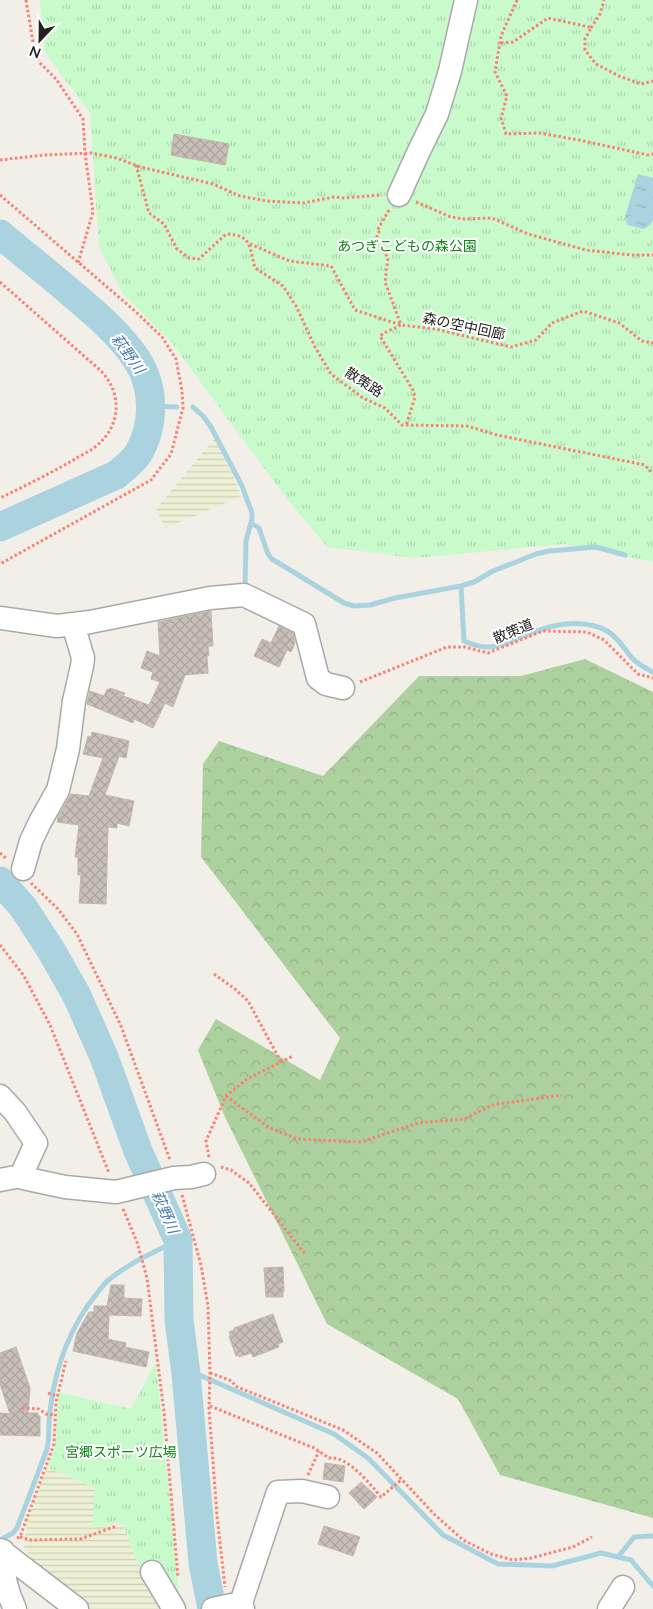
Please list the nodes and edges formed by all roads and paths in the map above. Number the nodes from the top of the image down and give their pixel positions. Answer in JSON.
{"nodes":[{"id":1,"x":26,"y":0,"type":"edge"},
{"id":2,"x":466,"y":0,"type":"edge"},
{"id":3,"x":517,"y":0,"type":"edge"},
{"id":4,"x":604,"y":0,"type":"edge"},
{"id":5,"x":591,"y":28,"type":"junction"},
{"id":6,"x":501,"y":43,"type":"junction"},
{"id":7,"x":653,"y":81,"type":"edge"},
{"id":8,"x":85,"y":153,"type":"junction"},
{"id":9,"x":653,"y":154,"type":"edge"},
{"id":10,"x":0,"y":160,"type":"edge"},
{"id":11,"x":136,"y":165,"type":"junction"},
{"id":12,"x":0,"y":195,"type":"edge"},
{"id":13,"x":399,"y":195,"type":"junction"},
{"id":14,"x":250,"y":244,"type":"junction"},
{"id":15,"x":653,"y":255,"type":"edge"},
{"id":16,"x":78,"y":263,"type":"junction"},
{"id":17,"x":0,"y":282,"type":"edge"},
{"id":18,"x":401,"y":325,"type":"junction"},
{"id":19,"x":653,"y":342,"type":"edge"},
{"id":20,"x":406,"y":426,"type":"junction"},
{"id":21,"x":653,"y":474,"type":"edge"},
{"id":22,"x":0,"y":498,"type":"edge"},
{"id":23,"x":0,"y":564,"type":"edge"},
{"id":24,"x":0,"y":618,"type":"edge"},
{"id":25,"x":73,"y":624,"type":"junction"},
{"id":26,"x":653,"y":678,"type":"edge"},
{"id":27,"x":343,"y":688,"type":"joint"},
{"id":28,"x":0,"y":852,"type":"edge"},
{"id":29,"x":23,"y":869,"type":"junction"},
{"id":30,"x":0,"y":945,"type":"edge"},
{"id":31,"x":214,"y":974,"type":"dead end"},
{"id":32,"x":293,"y":1056,"type":"dead end"},
{"id":33,"x":281,"y":1062,"type":"junction"},
{"id":34,"x":562,"y":1095,"type":"dead end"},
{"id":35,"x":0,"y":1096,"type":"edge"},
{"id":36,"x":226,"y":1096,"type":"junction"},
{"id":37,"x":207,"y":1169,"type":"junction"},
{"id":38,"x":10,"y":1178,"type":"edge"},
{"id":39,"x":176,"y":1178,"type":"junction"},
{"id":40,"x":120,"y":1191,"type":"junction"},
{"id":41,"x":306,"y":1254,"type":"dead end"},
{"id":42,"x":66,"y":1361,"type":"dead end"},
{"id":43,"x":210,"y":1374,"type":"junction"},
{"id":44,"x":48,"y":1393,"type":"dead end"},
{"id":45,"x":57,"y":1396,"type":"junction"},
{"id":46,"x":210,"y":1406,"type":"junction"},
{"id":47,"x":22,"y":1408,"type":"dead end"},
{"id":48,"x":55,"y":1415,"type":"junction"},
{"id":49,"x":319,"y":1451,"type":"junction"},
{"id":50,"x":401,"y":1481,"type":"junction"},
{"id":51,"x":302,"y":1491,"type":"junction"},
{"id":52,"x":328,"y":1497,"type":"dead end"},
{"id":53,"x":117,"y":1526,"type":"dead end"},
{"id":54,"x":20,"y":1537,"type":"junction"},
{"id":55,"x":592,"y":1537,"type":"dead end"},
{"id":56,"x":4,"y":1548,"type":"edge"},
{"id":57,"x":152,"y":1572,"type":"dead end"},
{"id":58,"x":180,"y":1582,"type":"dead end"},
{"id":59,"x":623,"y":1587,"type":"dead end"},
{"id":60,"x":232,"y":1606,"type":"edge"},
{"id":61,"x":15,"y":1609,"type":"edge"},
{"id":62,"x":77,"y":1609,"type":"edge"},
{"id":63,"x":174,"y":1609,"type":"edge"},
{"id":64,"x":609,"y":1609,"type":"edge"}],
"edges":[{"from":1,"to":8,"type":"path"},
{"from":2,"to":13,"type":"street"},
{"from":3,"to":6,"type":"path"},
{"from":4,"to":5,"type":"path"},
{"from":5,"to":6,"type":"path"},
{"from":5,"to":7,"type":"path"},
{"from":6,"to":9,"type":"path"},
{"from":8,"to":10,"type":"path"},
{"from":8,"to":11,"type":"path"},
{"from":8,"to":16,"type":"path"},
{"from":11,"to":13,"type":"path"},
{"from":11,"to":14,"type":"path"},
{"from":12,"to":16,"type":"path"},
{"from":13,"to":15,"type":"path"},
{"from":13,"to":18,"type":"path","name":"森の空中回廊"},
{"from":14,"to":18,"type":"path","name":"森の空中回廊"},
{"from":14,"to":20,"type":"path","name":"散策路"},
{"from":16,"to":23,"type":"path"},
{"from":17,"to":22,"type":"path"},
{"from":18,"to":19,"type":"path","name":"森の空中回廊"},
{"from":18,"to":20,"type":"path","name":"森の空中回廊"},
{"from":20,"to":21,"type":"path"},
{"from":24,"to":25,"type":"street"},
{"from":25,"to":27,"type":"street"},
{"from":25,"to":29,"type":"street"},
{"from":26,"to":27,"type":"path","name":"散策道"},
{"from":28,"to":29,"type":"path"},
{"from":29,"to":39,"type":"path"},
{"from":30,"to":40,"type":"path"},
{"from":31,"to":33,"type":"path"},
{"from":32,"to":33,"type":"path"},
{"from":33,"to":36,"type":"path"},
{"from":34,"to":36,"type":"path"},
{"from":35,"to":38,"type":"street"},
{"from":36,"to":37,"type":"path"},
{"from":37,"to":39,"type":"street"},
{"from":37,"to":41,"type":"path"},
{"from":38,"to":40,"type":"street"},
{"from":39,"to":40,"type":"street"},
{"from":39,"to":43,"type":"path"},
{"from":40,"to":58,"type":"path"},
{"from":42,"to":45,"type":"path"},
{"from":43,"to":46,"type":"path"},
{"from":43,"to":50,"type":"path"},
{"from":44,"to":45,"type":"path"},
{"from":45,"to":48,"type":"path"},
{"from":46,"to":49,"type":"path"},
{"from":46,"to":60,"type":"path"},
{"from":47,"to":48,"type":"path"},
{"from":48,"to":54,"type":"path"},
{"from":49,"to":50,"type":"path"},
{"from":49,"to":51,"type":"path"},
{"from":50,"to":55,"type":"path"},
{"from":51,"to":52,"type":"street"},
{"from":51,"to":60,"type":"street"},
{"from":53,"to":54,"type":"path"},
{"from":54,"to":56,"type":"path"},
{"from":56,"to":61,"type":"street"},
{"from":56,"to":62,"type":"street"},
{"from":57,"to":63,"type":"street"},
{"from":59,"to":64,"type":"street"}]}
